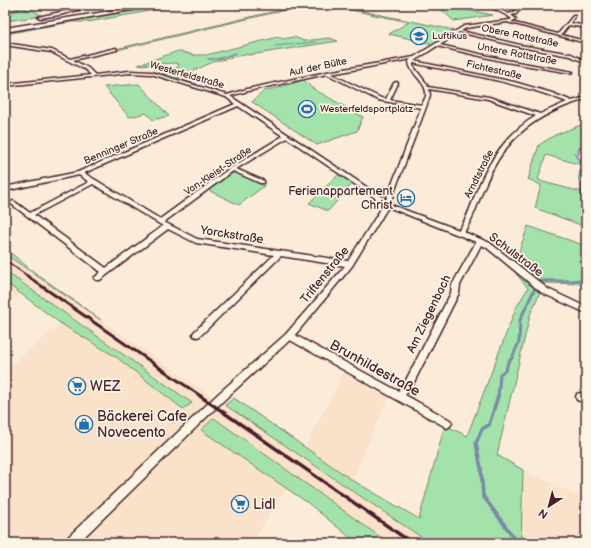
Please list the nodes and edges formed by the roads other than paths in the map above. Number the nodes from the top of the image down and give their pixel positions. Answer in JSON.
{"nodes":[{"id":1,"x":96,"y":5,"type":"edge"},
{"id":2,"x":144,"y":5,"type":"edge"},
{"id":3,"x":157,"y":5,"type":"edge"},
{"id":4,"x":487,"y":5,"type":"edge"},
{"id":5,"x":524,"y":5,"type":"edge"},
{"id":6,"x":580,"y":5,"type":"edge"},
{"id":7,"x":586,"y":6,"type":"edge"},
{"id":8,"x":40,"y":17,"type":"dead end"},
{"id":9,"x":574,"y":17,"type":"dead end"},
{"id":10,"x":508,"y":18,"type":"junction"},
{"id":11,"x":569,"y":24,"type":"junction"},
{"id":12,"x":586,"y":27,"type":"edge"},
{"id":13,"x":5,"y":29,"type":"edge"},
{"id":14,"x":457,"y":31,"type":"junction"},
{"id":15,"x":559,"y":35,"type":"junction"},
{"id":16,"x":586,"y":42,"type":"edge"},
{"id":17,"x":5,"y":44,"type":"edge"},
{"id":18,"x":437,"y":44,"type":"junction"},
{"id":19,"x":116,"y":49,"type":"dead end"},
{"id":20,"x":70,"y":60,"type":"junction"},
{"id":21,"x":412,"y":60,"type":"junction"},
{"id":22,"x":586,"y":62,"type":"edge"},
{"id":23,"x":571,"y":72,"type":"dead end"},
{"id":24,"x":327,"y":73,"type":"junction"},
{"id":25,"x":93,"y":75,"type":"junction"},
{"id":26,"x":396,"y":83,"type":"dead end"},
{"id":27,"x":5,"y":85,"type":"edge"},
{"id":28,"x":427,"y":88,"type":"junction"},
{"id":29,"x":227,"y":96,"type":"junction"},
{"id":30,"x":586,"y":98,"type":"edge"},
{"id":31,"x":387,"y":101,"type":"junction"},
{"id":32,"x":571,"y":102,"type":"junction"},
{"id":33,"x":238,"y":104,"type":"junction"},
{"id":34,"x":424,"y":107,"type":"junction"},
{"id":35,"x":540,"y":116,"type":"junction"},
{"id":36,"x":287,"y":136,"type":"junction"},
{"id":37,"x":234,"y":170,"type":"junction"},
{"id":38,"x":80,"y":173,"type":"junction"},
{"id":39,"x":92,"y":182,"type":"junction"},
{"id":40,"x":262,"y":182,"type":"dead end"},
{"id":41,"x":5,"y":189,"type":"edge"},
{"id":42,"x":388,"y":202,"type":"junction"},
{"id":43,"x":13,"y":203,"type":"dead end"},
{"id":44,"x":30,"y":215,"type":"junction"},
{"id":45,"x":160,"y":222,"type":"junction"},
{"id":46,"x":168,"y":226,"type":"junction"},
{"id":47,"x":460,"y":233,"type":"junction"},
{"id":48,"x":480,"y":241,"type":"junction"},
{"id":49,"x":279,"y":254,"type":"junction"},
{"id":50,"x":350,"y":264,"type":"junction"},
{"id":51,"x":106,"y":272,"type":"junction"},
{"id":52,"x":98,"y":278,"type":"dead end"},
{"id":53,"x":586,"y":310,"type":"edge"},
{"id":54,"x":197,"y":334,"type":"dead end"},
{"id":55,"x":289,"y":336,"type":"junction"},
{"id":56,"x":399,"y":396,"type":"junction"},
{"id":57,"x":447,"y":424,"type":"dead end"},
{"id":58,"x":70,"y":543,"type":"edge"}],
"edges":[{"from":1,"to":8,"type":"street"},
{"from":2,"to":13,"type":"highway"},
{"from":3,"to":13,"type":"highway"},
{"from":4,"to":10,"type":"street"},
{"from":5,"to":10,"type":"street"},
{"from":6,"to":7,"type":"street"},
{"from":9,"to":11,"type":"street"},
{"from":10,"to":14,"type":"street"},
{"from":10,"to":15,"type":"street"},
{"from":11,"to":12,"type":"street"},
{"from":11,"to":15,"type":"street"},
{"from":14,"to":18,"type":"street"},
{"from":14,"to":22,"type":"street","name":"Obere Rottstraße"},
{"from":15,"to":16,"type":"street"},
{"from":17,"to":20,"type":"street"},
{"from":18,"to":21,"type":"street"},
{"from":18,"to":23,"type":"street","name":"Untere Rottstraße"},
{"from":19,"to":20,"type":"street"},
{"from":20,"to":25,"type":"street"},
{"from":21,"to":24,"type":"street","name":"Auf der Bülte"},
{"from":21,"to":28,"type":"street"},
{"from":21,"to":32,"type":"street","name":"Fichtestraße"},
{"from":24,"to":29,"type":"street","name":"Auf der Bülte"},
{"from":24,"to":31,"type":"street"},
{"from":25,"to":27,"type":"street","name":"Westerfeldstraße"},
{"from":25,"to":29,"type":"street","name":"Westerfeldstraße"},
{"from":26,"to":31,"type":"street"},
{"from":28,"to":34,"type":"street","name":"Triftenstraße"},
{"from":28,"to":35,"type":"street"},
{"from":29,"to":33,"type":"street","name":"Westerfeldstraße"},
{"from":30,"to":32,"type":"street","name":"Arndtstraße"},
{"from":31,"to":34,"type":"street"},
{"from":32,"to":35,"type":"street","name":"Arndtstraße"},
{"from":33,"to":36,"type":"street","name":"Westerfeldstraße"},
{"from":33,"to":38,"type":"street","name":"Benninger Straße"},
{"from":34,"to":42,"type":"street","name":"Triftenstraße"},
{"from":35,"to":47,"type":"street","name":"Arndtstraße"},
{"from":36,"to":37,"type":"street","name":"Von-Kleist-Straße"},
{"from":36,"to":42,"type":"street","name":"Westerfeldstraße"},
{"from":37,"to":40,"type":"street"},
{"from":37,"to":45,"type":"street","name":"Von-Kleist-Straße"},
{"from":38,"to":39,"type":"street","name":"Yorckstraße"},
{"from":38,"to":41,"type":"street","name":"Benninger Straße"},
{"from":39,"to":44,"type":"street"},
{"from":39,"to":45,"type":"street","name":"Yorckstraße"},
{"from":42,"to":47,"type":"street","name":"Schulstraße"},
{"from":42,"to":50,"type":"street","name":"Triftenstraße"},
{"from":43,"to":44,"type":"street"},
{"from":44,"to":51,"type":"street"},
{"from":45,"to":46,"type":"street","name":"Yorckstraße"},
{"from":46,"to":49,"type":"street","name":"Yorckstraße"},
{"from":46,"to":51,"type":"street"},
{"from":47,"to":48,"type":"street","name":"Schulstraße"},
{"from":48,"to":53,"type":"street","name":"Schulstraße"},
{"from":48,"to":56,"type":"street","name":"Am Ziegenbach"},
{"from":49,"to":50,"type":"street","name":"Yorckstraße"},
{"from":49,"to":54,"type":"street"},
{"from":50,"to":55,"type":"street","name":"Triftenstraße"},
{"from":51,"to":52,"type":"street"},
{"from":55,"to":56,"type":"street","name":"Brunhildestraße"},
{"from":55,"to":58,"type":"street","name":"Triftenstraße"},
{"from":56,"to":57,"type":"street","name":"Brunhildestraße"}]}
